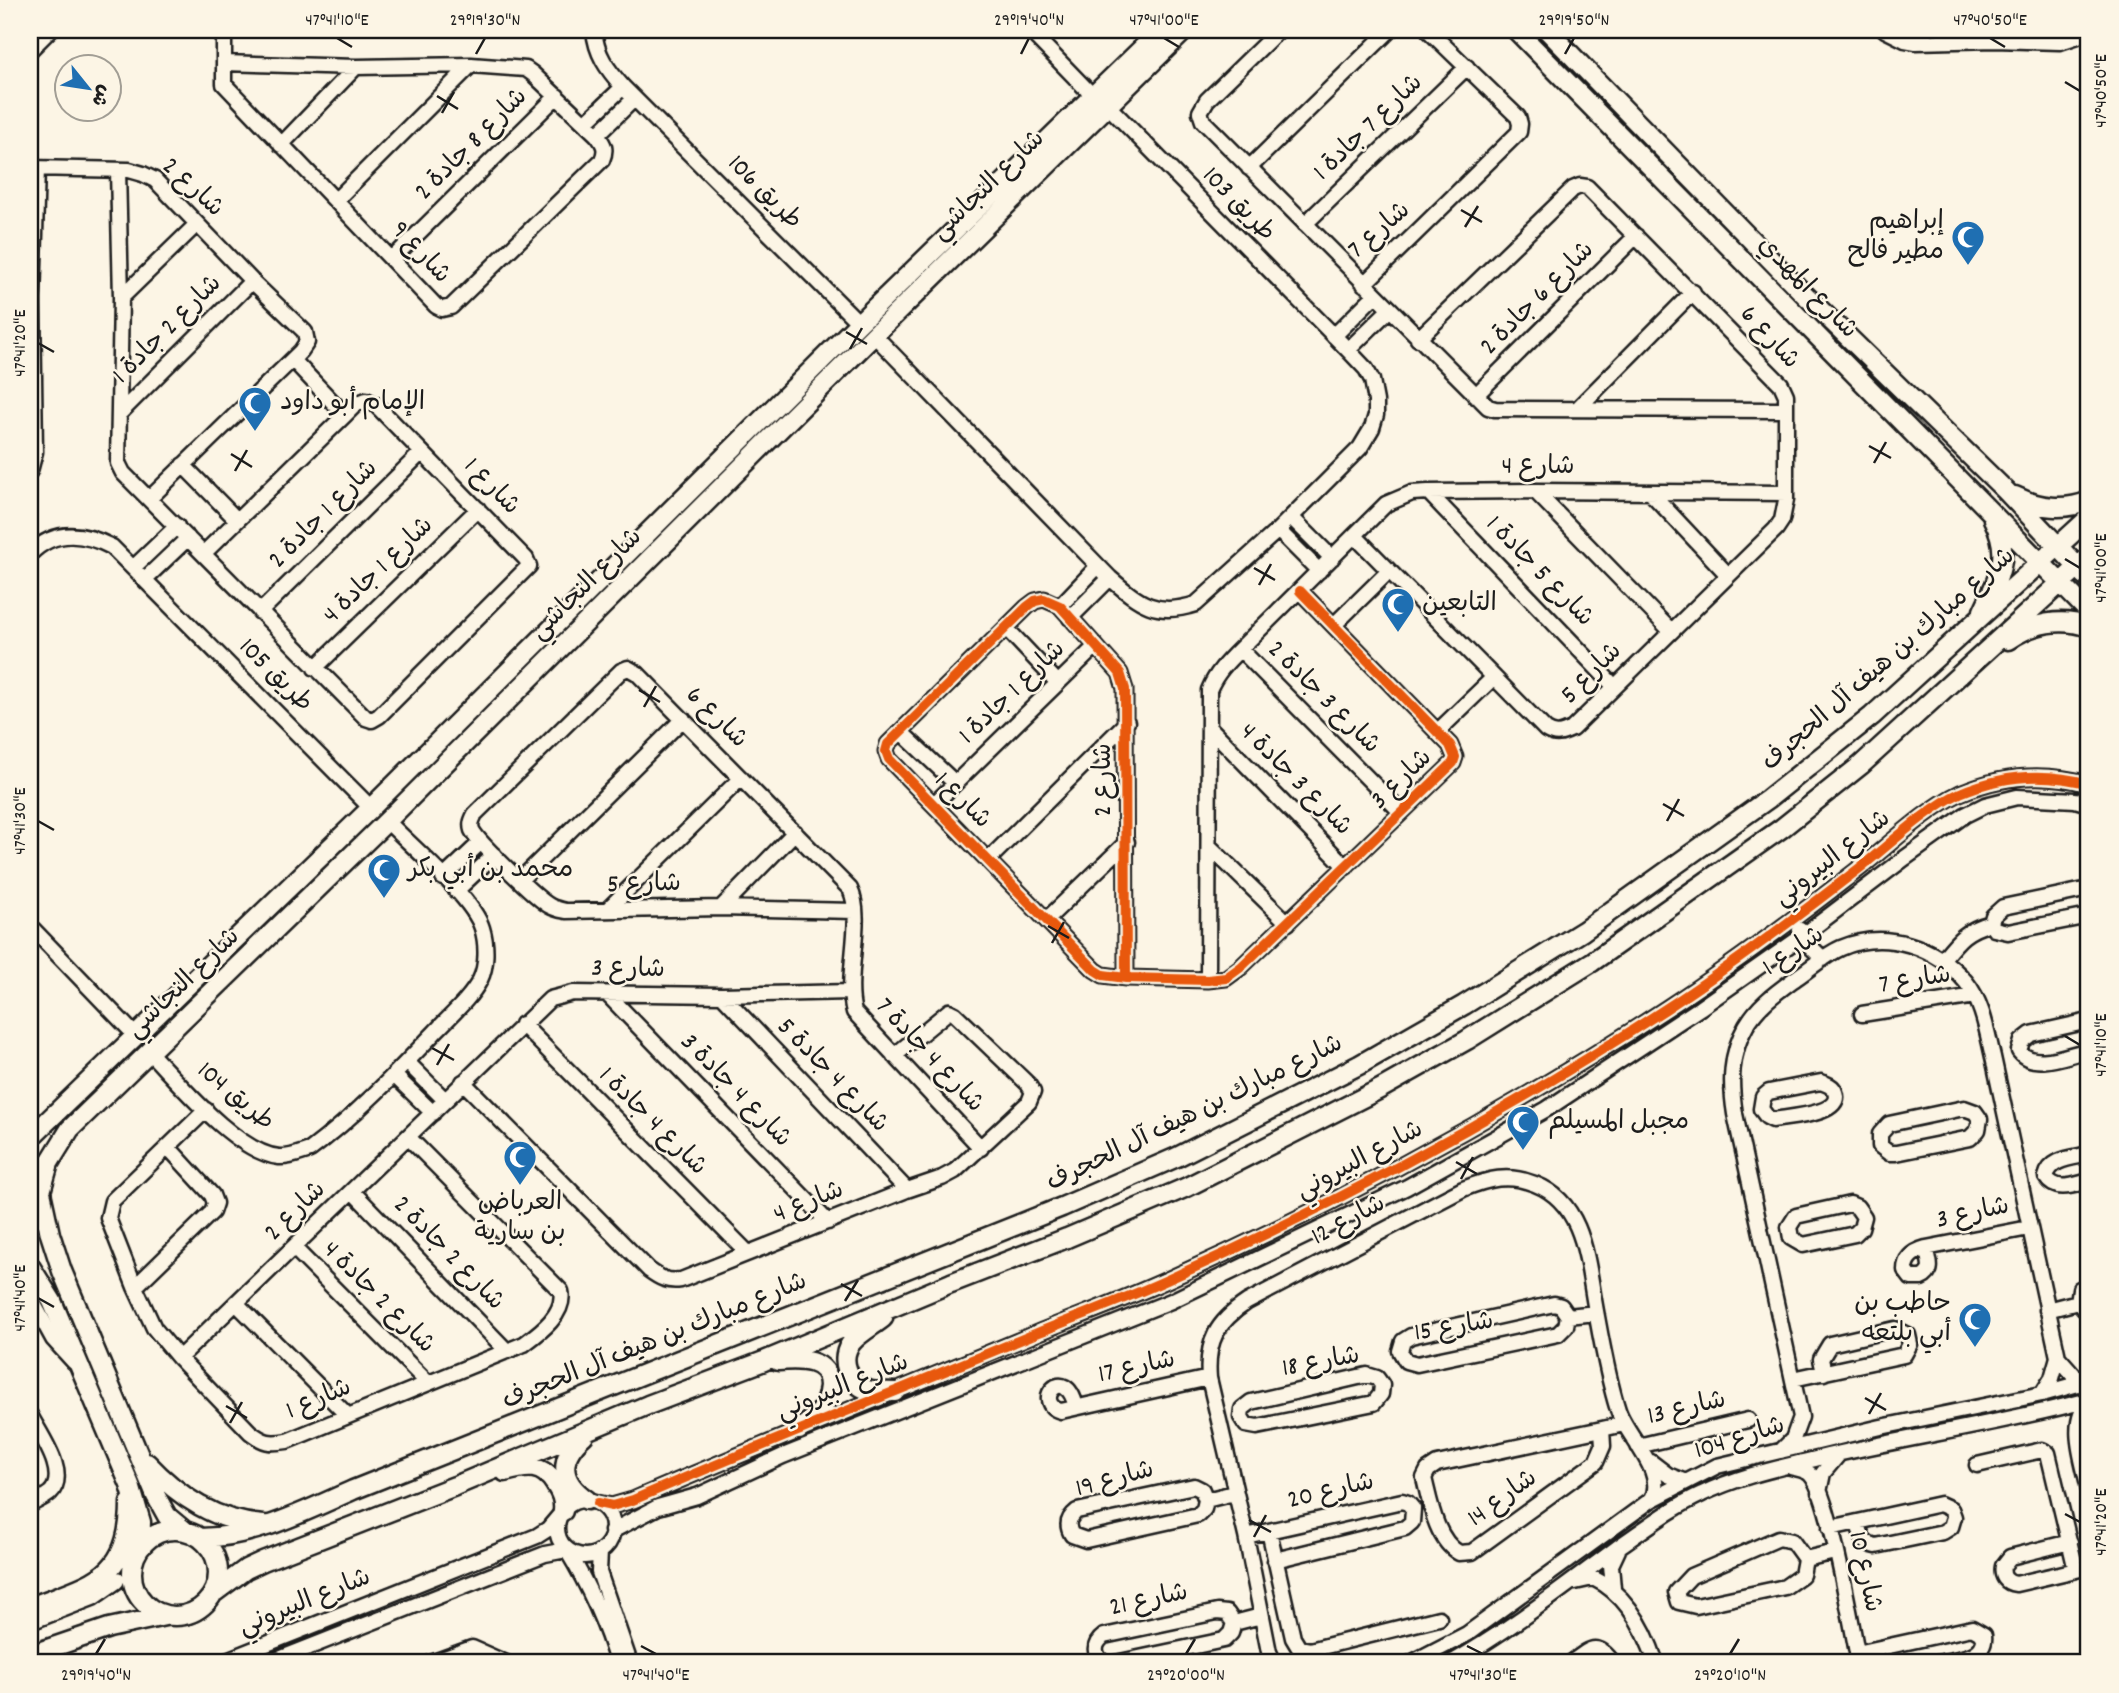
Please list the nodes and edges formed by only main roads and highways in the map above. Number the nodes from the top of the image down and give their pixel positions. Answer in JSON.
{"nodes":[{"id":1,"x":1161,"y":30,"type":"edge"},
{"id":2,"x":1185,"y":30,"type":"edge"},
{"id":3,"x":1516,"y":30,"type":"edge"},
{"id":4,"x":1547,"y":30,"type":"edge"},
{"id":5,"x":1585,"y":99,"type":"junction"},
{"id":6,"x":1614,"y":99,"type":"junction"},
{"id":7,"x":1632,"y":146,"type":"junction"},
{"id":8,"x":1662,"y":149,"type":"junction"},
{"id":9,"x":968,"y":217,"type":"junction"},
{"id":10,"x":982,"y":229,"type":"junction"},
{"id":11,"x":944,"y":240,"type":"junction"},
{"id":12,"x":956,"y":255,"type":"junction"},
{"id":13,"x":760,"y":420,"type":"junction"},
{"id":14,"x":774,"y":436,"type":"junction"},
{"id":15,"x":737,"y":442,"type":"junction"},
{"id":16,"x":751,"y":459,"type":"junction"},
{"id":17,"x":2006,"y":491,"type":"junction"},
{"id":18,"x":2089,"y":501,"type":"edge"},
{"id":19,"x":1989,"y":510,"type":"junction"},
{"id":20,"x":2089,"y":518,"type":"edge"},
{"id":21,"x":2059,"y":547,"type":"junction"},
{"id":22,"x":2042,"y":562,"type":"junction"},
{"id":23,"x":2086,"y":568,"type":"edge"},
{"id":24,"x":2061,"y":583,"type":"junction"},
{"id":25,"x":2089,"y":612,"type":"edge"},
{"id":26,"x":1980,"y":617,"type":"junction"},
{"id":27,"x":2089,"y":626,"type":"edge"},
{"id":28,"x":1962,"y":673,"type":"junction"},
{"id":29,"x":239,"y":936,"type":"junction"},
{"id":30,"x":253,"y":952,"type":"junction"},
{"id":31,"x":216,"y":958,"type":"junction"},
{"id":32,"x":232,"y":973,"type":"junction"},
{"id":33,"x":1365,"y":1061,"type":"junction"},
{"id":34,"x":1303,"y":1130,"type":"junction"},
{"id":35,"x":32,"y":1134,"type":"edge"},
{"id":36,"x":30,"y":1165,"type":"edge"},
{"id":37,"x":1124,"y":1180,"type":"junction"},
{"id":38,"x":42,"y":1193,"type":"junction"},
{"id":39,"x":1124,"y":1212,"type":"junction"},
{"id":40,"x":30,"y":1222,"type":"edge"},
{"id":41,"x":30,"y":1266,"type":"edge"},
{"id":42,"x":901,"y":1304,"type":"junction"},
{"id":43,"x":764,"y":1361,"type":"junction"},
{"id":44,"x":895,"y":1392,"type":"road end"},
{"id":45,"x":648,"y":1405,"type":"junction"},
{"id":46,"x":799,"y":1430,"type":"road end"},
{"id":47,"x":137,"y":1451,"type":"junction"},
{"id":48,"x":130,"y":1485,"type":"junction"},
{"id":49,"x":455,"y":1486,"type":"junction"},
{"id":50,"x":592,"y":1502,"type":"road end"},
{"id":51,"x":561,"y":1513,"type":"road end"},
{"id":52,"x":271,"y":1525,"type":"junction"},
{"id":53,"x":193,"y":1534,"type":"junction"},
{"id":54,"x":136,"y":1556,"type":"junction"},
{"id":55,"x":215,"y":1591,"type":"junction"},
{"id":56,"x":30,"y":1607,"type":"edge"},
{"id":57,"x":165,"y":1616,"type":"junction"},
{"id":58,"x":30,"y":1620,"type":"edge"},
{"id":59,"x":30,"y":1656,"type":"edge"}],
"edges":[{"from":1,"to":9,"type":"main road","name":"شارع النجاشي"},
{"from":2,"to":10,"type":"main road","name":"شارع النجاشي"},
{"from":3,"to":5,"type":"main road","name":"شارع المهدي"},
{"from":4,"to":6,"type":"main road","name":"شارع المهدي"},
{"from":5,"to":6,"type":"main road"},
{"from":5,"to":7,"type":"main road","name":"شارع المهدي"},
{"from":6,"to":8,"type":"main road","name":"شارع المهدي"},
{"from":7,"to":8,"type":"main road"},
{"from":7,"to":19,"type":"main road","name":"شارع المهدي"},
{"from":8,"to":17,"type":"main road","name":"شارع المهدي"},
{"from":9,"to":10,"type":"main road"},
{"from":9,"to":11,"type":"main road","name":"شارع النجاشي"},
{"from":10,"to":12,"type":"main road","name":"شارع النجاشي"},
{"from":11,"to":12,"type":"main road"},
{"from":11,"to":13,"type":"main road","name":"شارع النجاشي"},
{"from":12,"to":14,"type":"main road","name":"شارع النجاشي"},
{"from":13,"to":14,"type":"main road"},
{"from":13,"to":15,"type":"main road","name":"شارع النجاشي"},
{"from":14,"to":16,"type":"main road","name":"شارع النجاشي"},
{"from":15,"to":16,"type":"main road"},
{"from":15,"to":29,"type":"main road","name":"شارع النجاشي"},
{"from":16,"to":30,"type":"main road","name":"شارع النجاشي"},
{"from":17,"to":18,"type":"main road"},
{"from":17,"to":21,"type":"main road","name":"شارع المهدي"},
{"from":19,"to":22,"type":"main road","name":"شارع المهدي"},
{"from":19,"to":26,"type":"main road"},
{"from":20,"to":21,"type":"main road","name":"شارع مبارك بن هيف آل الحجرف"},
{"from":21,"to":22,"type":"main road","name":"شارع مبارك بن هيف آل الحجرف"},
{"from":21,"to":23,"type":"main road","name":"شارع المهدي"},
{"from":22,"to":24,"type":"main road","name":"شارع المهدي"},
{"from":22,"to":26,"type":"main road","name":"شارع مبارك بن هيف آل الحجرف"},
{"from":23,"to":24,"type":"main road","name":"شارع مبارك بن هيف آل الحجرف"},
{"from":24,"to":25,"type":"main road","name":"شارع المهدي"},
{"from":24,"to":28,"type":"main road","name":"شارع مبارك بن هيف آل الحجرف"},
{"from":26,"to":33,"type":"main road","name":"شارع مبارك بن هيف آل الحجرف"},
{"from":27,"to":28,"type":"main road"},
{"from":28,"to":34,"type":"main road","name":"شارع مبارك بن هيف آل الحجرف"},
{"from":29,"to":30,"type":"main road"},
{"from":29,"to":31,"type":"main road","name":"شارع النجاشي"},
{"from":30,"to":32,"type":"main road","name":"شارع النجاشي"},
{"from":31,"to":32,"type":"main road"},
{"from":31,"to":35,"type":"main road","name":"شارع النجاشي"},
{"from":32,"to":38,"type":"main road","name":"شارع النجاشي"},
{"from":33,"to":34,"type":"main road"},
{"from":33,"to":37,"type":"main road","name":"شارع مبارك بن هيف آل الحجرف"},
{"from":34,"to":39,"type":"main road","name":"شارع مبارك بن هيف آل الحجرف"},
{"from":36,"to":38,"type":"main road"},
{"from":37,"to":39,"type":"main road"},
{"from":37,"to":52,"type":"main road","name":"شارع مبارك بن هيف آل الحجرف"},
{"from":38,"to":40,"type":"main road","name":"شارع النجاشي"},
{"from":38,"to":47,"type":"main road"},
{"from":39,"to":42,"type":"main road","name":"شارع مبارك بن هيف آل الحجرف"},
{"from":41,"to":48,"type":"main road"},
{"from":42,"to":43,"type":"main road","name":"شارع مبارك بن هيف آل الحجرف"},
{"from":42,"to":44,"type":"main road"},
{"from":43,"to":45,"type":"main road","name":"شارع مبارك بن هيف آل الحجرف"},
{"from":43,"to":46,"type":"main road"},
{"from":45,"to":49,"type":"main road","name":"شارع مبارك بن هيف آل الحجرف"},
{"from":45,"to":50,"type":"main road"},
{"from":47,"to":52,"type":"main road"},
{"from":47,"to":53,"type":"main road"},
{"from":48,"to":54,"type":"main road"},
{"from":48,"to":56,"type":"main road"},
{"from":49,"to":51,"type":"main road"},
{"from":49,"to":55,"type":"main road","name":"شارع مبارك بن هيف آل الحجرف"},
{"from":52,"to":53,"type":"main road","name":"شارع مبارك بن هيف آل الحجرف"},
{"from":53,"to":54,"type":"main road"},
{"from":53,"to":55,"type":"main road"},
{"from":54,"to":57,"type":"main road"},
{"from":54,"to":58,"type":"main road"},
{"from":55,"to":57,"type":"main road"},
{"from":57,"to":59,"type":"main road"}]}
